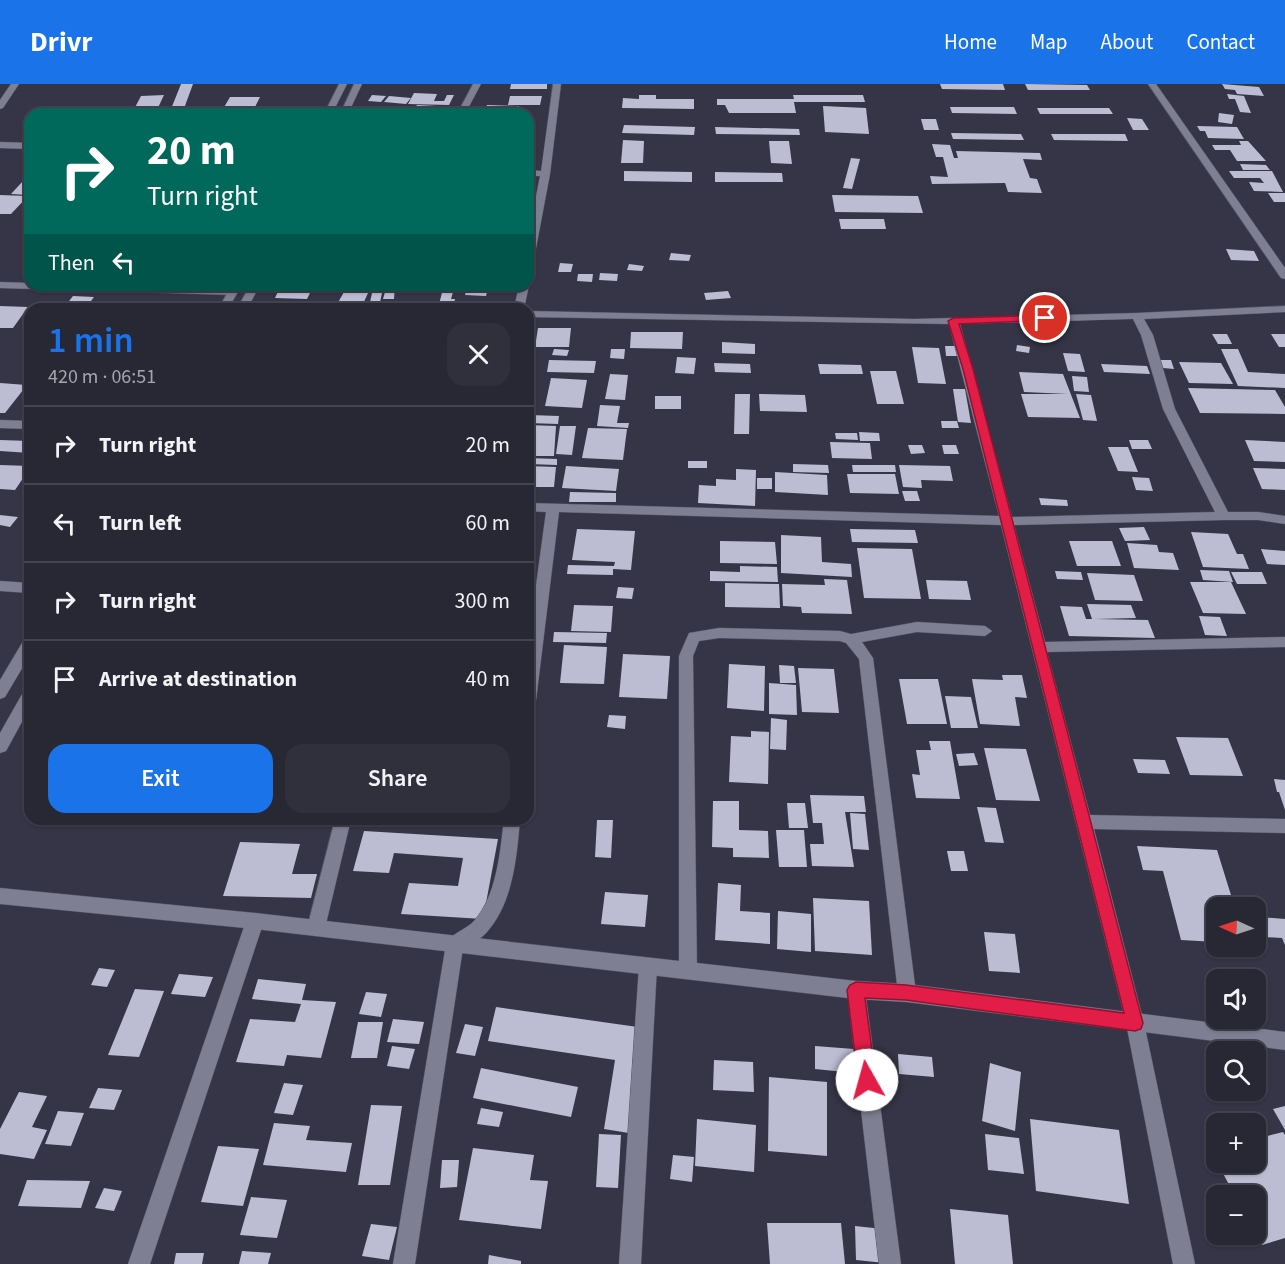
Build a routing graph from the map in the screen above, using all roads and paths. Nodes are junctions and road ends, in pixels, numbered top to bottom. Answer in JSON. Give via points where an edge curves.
{"nodes":[{"id":1,"x":15,"y":84,"type":"edge"},
{"id":2,"x":343,"y":84,"type":"edge"},
{"id":3,"x":358,"y":84,"type":"edge"},
{"id":4,"x":477,"y":84,"type":"edge"},
{"id":5,"x":557,"y":84,"type":"edge"},
{"id":6,"x":1152,"y":84,"type":"edge"},
{"id":7,"x":0,"y":106,"type":"edge"},
{"id":8,"x":331,"y":108,"type":"edge"},
{"id":9,"x":347,"y":108,"type":"edge"},
{"id":10,"x":464,"y":108,"type":"edge"},
{"id":11,"x":0,"y":145,"type":"edge"},
{"id":12,"x":24,"y":146,"type":"edge"},
{"id":13,"x":534,"y":173,"type":"edge"},
{"id":14,"x":545,"y":174,"type":"junction"},
{"id":15,"x":534,"y":229,"type":"edge"},
{"id":16,"x":1285,"y":276,"type":"edge"},
{"id":17,"x":0,"y":285,"type":"edge"},
{"id":18,"x":24,"y":285,"type":"edge"},
{"id":19,"x":1285,"y":309,"type":"edge"},
{"id":20,"x":534,"y":314,"type":"edge"},
{"id":21,"x":1137,"y":316,"type":"junction"},
{"id":22,"x":953,"y":321,"type":"junction"},
{"id":23,"x":0,"y":424,"type":"edge"},
{"id":24,"x":24,"y":425,"type":"edge"},
{"id":25,"x":534,"y":507,"type":"edge"},
{"id":26,"x":553,"y":508,"type":"junction"},
{"id":27,"x":1224,"y":516,"type":"junction"},
{"id":28,"x":1285,"y":520,"type":"edge"},
{"id":29,"x":1007,"y":521,"type":"junction"},
{"id":30,"x":0,"y":586,"type":"edge"},
{"id":31,"x":24,"y":588,"type":"edge"},
{"id":32,"x":985,"y":631,"type":"dead end"},
{"id":33,"x":851,"y":639,"type":"junction"},
{"id":34,"x":1285,"y":642,"type":"edge"},
{"id":35,"x":1039,"y":647,"type":"junction"},
{"id":36,"x":24,"y":652,"type":"edge"},
{"id":37,"x":534,"y":654,"type":"edge"},
{"id":38,"x":0,"y":693,"type":"edge"},
{"id":39,"x":24,"y":704,"type":"edge"},
{"id":40,"x":0,"y":747,"type":"edge"},
{"id":41,"x":1083,"y":822,"type":"junction"},
{"id":42,"x":342,"y":825,"type":"edge"},
{"id":43,"x":511,"y":825,"type":"edge"},
{"id":44,"x":1285,"y":826,"type":"edge"},
{"id":45,"x":0,"y":896,"type":"edge"},
{"id":46,"x":255,"y":921,"type":"junction"},
{"id":47,"x":316,"y":928,"type":"junction"},
{"id":48,"x":455,"y":944,"type":"junction"},
{"id":49,"x":648,"y":966,"type":"junction"},
{"id":50,"x":688,"y":970,"type":"junction"},
{"id":51,"x":856,"y":990,"type":"junction"},
{"id":52,"x":906,"y":993,"type":"junction"},
{"id":53,"x":1135,"y":1023,"type":"junction"},
{"id":54,"x":1285,"y":1041,"type":"edge"},
{"id":55,"x":139,"y":1264,"type":"edge"},
{"id":56,"x":404,"y":1264,"type":"edge"},
{"id":57,"x":630,"y":1264,"type":"edge"},
{"id":58,"x":890,"y":1264,"type":"edge"},
{"id":59,"x":1184,"y":1264,"type":"edge"}],
"edges":[{"from":1,"to":7,"type":"street"},
{"from":2,"to":8,"type":"street"},
{"from":3,"to":9,"type":"street"},
{"from":4,"to":10,"type":"street"},
{"from":5,"to":14,"type":"street"},
{"from":6,"to":16,"type":"street"},
{"from":11,"to":12,"type":"street"},
{"from":13,"to":14,"type":"street"},
{"from":14,"to":15,"type":"street"},
{"from":17,"to":18,"type":"street"},
{"from":19,"to":21,"type":"street"},
{"from":20,"to":22,"type":"street"},
{"from":21,"to":22,"type":"street"},
{"from":21,"to":27,"type":"street","via":[[1147,334],[1169,409]]},
{"from":22,"to":29,"type":"street"},
{"from":23,"to":24,"type":"street"},
{"from":25,"to":26,"type":"street"},
{"from":26,"to":29,"type":"street"},
{"from":26,"to":37,"type":"street"},
{"from":27,"to":28,"type":"street"},
{"from":27,"to":29,"type":"street"},
{"from":29,"to":35,"type":"street"},
{"from":30,"to":31,"type":"street"},
{"from":32,"to":33,"type":"street","via":[[917,627]]},
{"from":33,"to":50,"type":"street","via":[[719,633],[694,637],[686,656]]},
{"from":33,"to":52,"type":"street","via":[[866,658]]},
{"from":34,"to":35,"type":"street"},
{"from":35,"to":41,"type":"street"},
{"from":36,"to":38,"type":"street"},
{"from":39,"to":40,"type":"street"},
{"from":41,"to":44,"type":"street"},
{"from":41,"to":53,"type":"street"},
{"from":42,"to":47,"type":"street"},
{"from":43,"to":48,"type":"street","via":[[495,903],[482,926]]},
{"from":45,"to":46,"type":"street"},
{"from":46,"to":47,"type":"street"},
{"from":46,"to":55,"type":"street"},
{"from":47,"to":48,"type":"street"},
{"from":48,"to":49,"type":"street"},
{"from":48,"to":56,"type":"street"},
{"from":49,"to":50,"type":"street"},
{"from":49,"to":57,"type":"street"},
{"from":50,"to":51,"type":"street"},
{"from":51,"to":52,"type":"street"},
{"from":51,"to":58,"type":"street"},
{"from":52,"to":53,"type":"street"},
{"from":53,"to":54,"type":"street"},
{"from":53,"to":59,"type":"street"}]}
